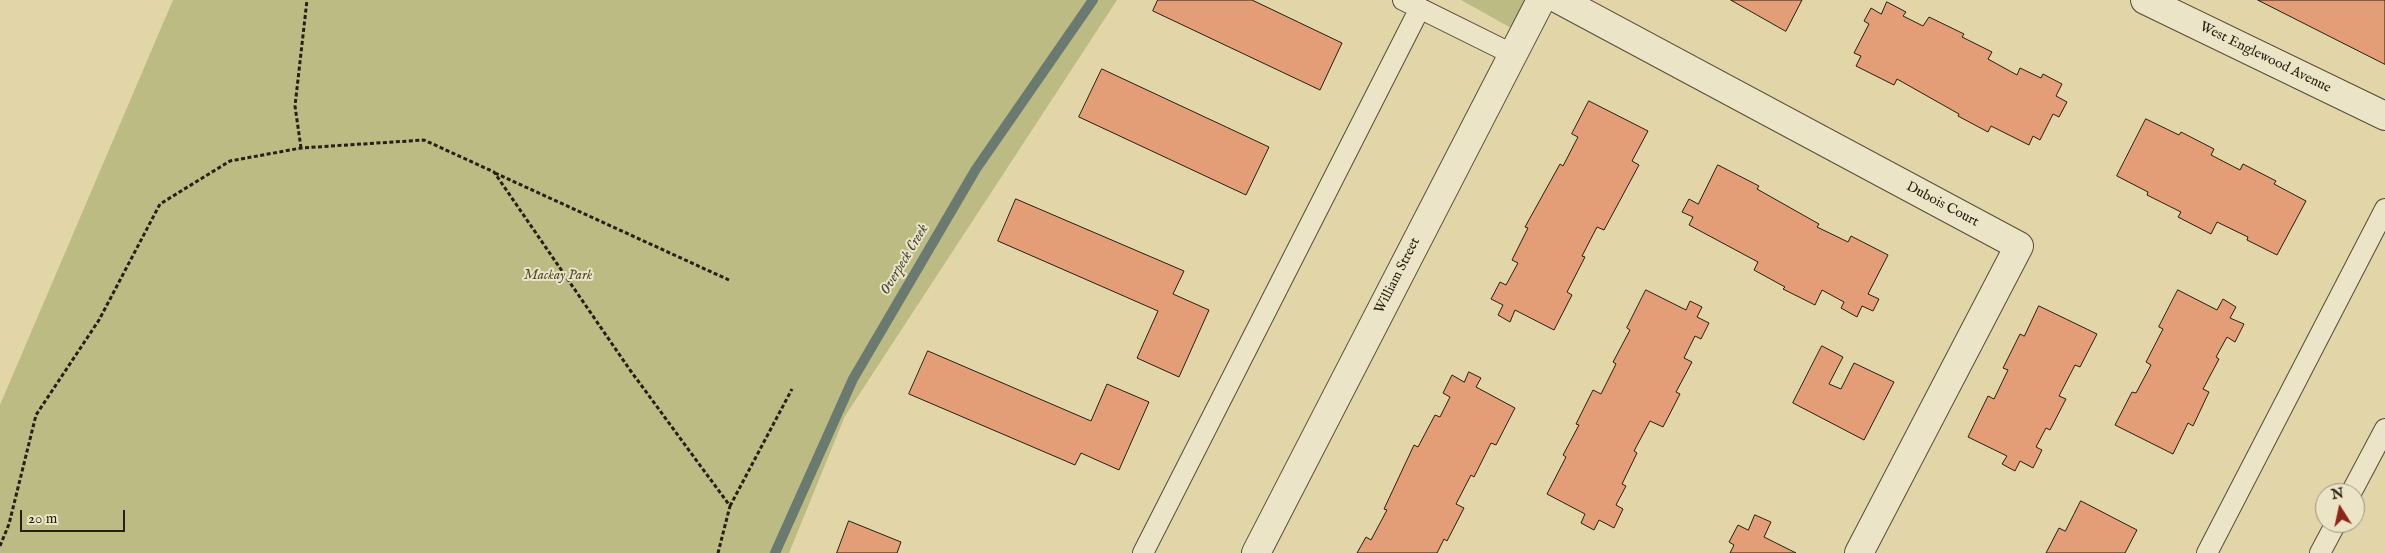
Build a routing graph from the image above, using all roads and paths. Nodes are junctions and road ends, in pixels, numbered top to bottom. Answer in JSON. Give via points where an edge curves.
{"nodes":[{"id":1,"x":307,"y":0,"type":"edge"},
{"id":2,"x":1541,"y":0,"type":"edge"},
{"id":3,"x":1560,"y":0,"type":"edge"},
{"id":4,"x":2147,"y":1,"type":"edge"},
{"id":5,"x":1412,"y":4,"type":"edge"},
{"id":6,"x":1512,"y":54,"type":"junction"},
{"id":7,"x":2385,"y":116,"type":"edge"},
{"id":8,"x":301,"y":148,"type":"junction"},
{"id":9,"x":494,"y":172,"type":"junction"},
{"id":10,"x":2385,"y":209,"type":"edge"},
{"id":11,"x":729,"y":280,"type":"dead end"},
{"id":12,"x":792,"y":389,"type":"dead end"},
{"id":13,"x":2385,"y":429,"type":"edge"},
{"id":14,"x":2356,"y":483,"type":"edge"},
{"id":15,"x":730,"y":506,"type":"junction"},
{"id":16,"x":2331,"y":533,"type":"edge"},
{"id":17,"x":0,"y":546,"type":"edge"},
{"id":18,"x":718,"y":553,"type":"edge"},
{"id":19,"x":1143,"y":553,"type":"edge"},
{"id":20,"x":1256,"y":553,"type":"edge"},
{"id":21,"x":1859,"y":553,"type":"edge"},
{"id":22,"x":2207,"y":553,"type":"edge"},
{"id":23,"x":2320,"y":553,"type":"edge"}],
"edges":[{"from":1,"to":8,"type":"path","via":[[295,106]]},
{"from":2,"to":6,"type":"street","name":"William Street"},
{"from":3,"to":21,"type":"street","name":"Dubois Court","via":[[2019,246]]},
{"from":4,"to":7,"type":"street","name":"West Englewood Avenue"},
{"from":5,"to":6,"type":"lane"},
{"from":5,"to":19,"type":"lane"},
{"from":6,"to":20,"type":"street","name":"William Street"},
{"from":8,"to":9,"type":"path","via":[[424,140]]},
{"from":8,"to":17,"type":"path","via":[[230,161],[160,204],[99,320],[36,415],[9,524]]},
{"from":9,"to":11,"type":"path"},
{"from":9,"to":15,"type":"path","via":[[630,370]]},
{"from":10,"to":22,"type":"lane"},
{"from":12,"to":15,"type":"path"},
{"from":13,"to":14,"type":"lane"},
{"from":15,"to":18,"type":"path"},
{"from":16,"to":23,"type":"lane"}]}
